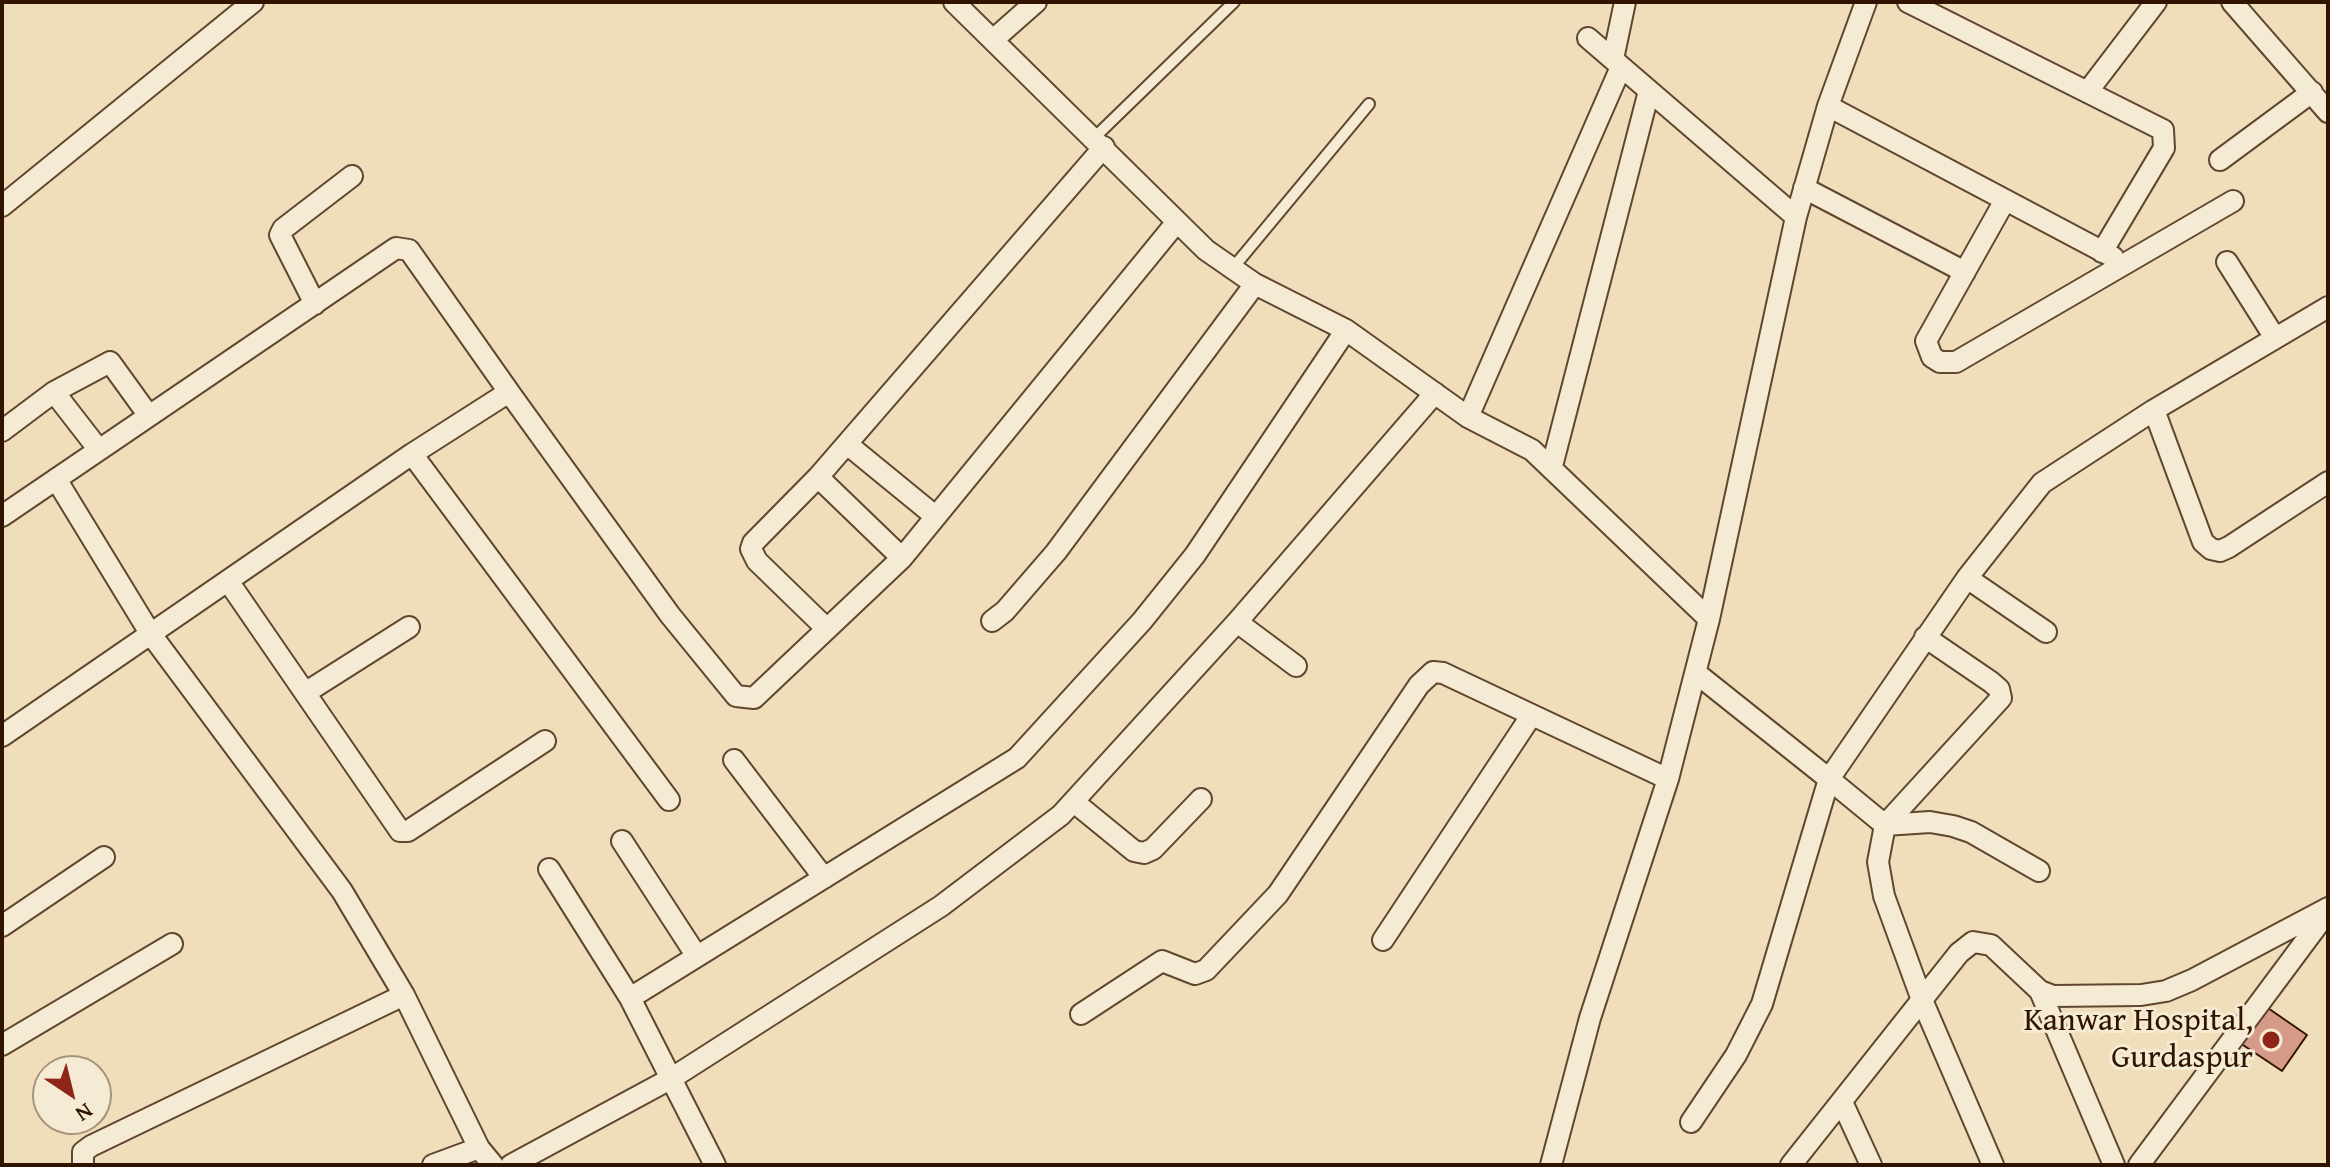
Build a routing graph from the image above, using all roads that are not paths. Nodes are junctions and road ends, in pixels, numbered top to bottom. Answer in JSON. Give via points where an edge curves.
{"nodes":[{"id":1,"x":954,"y":2,"type":"edge"},
{"id":2,"x":1036,"y":2,"type":"edge"},
{"id":3,"x":1234,"y":2,"type":"edge"},
{"id":4,"x":1625,"y":2,"type":"edge"},
{"id":5,"x":1866,"y":2,"type":"edge"},
{"id":6,"x":1908,"y":2,"type":"edge"},
{"id":7,"x":2156,"y":2,"type":"edge"},
{"id":8,"x":2232,"y":2,"type":"edge"},
{"id":9,"x":244,"y":5,"type":"edge"},
{"id":10,"x":1588,"y":38,"type":"dead end"},
{"id":11,"x":994,"y":39,"type":"junction"},
{"id":12,"x":1617,"y":63,"type":"junction"},
{"id":13,"x":1649,"y":91,"type":"junction"},
{"id":14,"x":2088,"y":91,"type":"junction"},
{"id":15,"x":2312,"y":92,"type":"junction"},
{"id":16,"x":1369,"y":104,"type":"dead end"},
{"id":17,"x":1828,"y":106,"type":"junction"},
{"id":18,"x":2328,"y":112,"type":"edge"},
{"id":19,"x":1099,"y":142,"type":"junction"},
{"id":20,"x":2220,"y":160,"type":"dead end"},
{"id":21,"x":352,"y":176,"type":"dead end"},
{"id":22,"x":1804,"y":188,"type":"junction"},
{"id":23,"x":2233,"y":201,"type":"dead end"},
{"id":24,"x":2004,"y":202,"type":"junction"},
{"id":25,"x":2,"y":206,"type":"edge"},
{"id":26,"x":1796,"y":217,"type":"junction"},
{"id":27,"x":1176,"y":223,"type":"junction"},
{"id":28,"x":2102,"y":252,"type":"junction"},
{"id":29,"x":2227,"y":262,"type":"dead end"},
{"id":30,"x":2127,"y":264,"type":"junction"},
{"id":31,"x":1232,"y":269,"type":"junction"},
{"id":32,"x":1965,"y":272,"type":"junction"},
{"id":33,"x":1255,"y":284,"type":"junction"},
{"id":34,"x":315,"y":304,"type":"junction"},
{"id":35,"x":2328,"y":307,"type":"edge"},
{"id":36,"x":1346,"y":330,"type":"junction"},
{"id":37,"x":2275,"y":338,"type":"junction"},
{"id":38,"x":54,"y":392,"type":"junction"},
{"id":39,"x":509,"y":392,"type":"junction"},
{"id":40,"x":1435,"y":393,"type":"junction"},
{"id":41,"x":2154,"y":410,"type":"junction"},
{"id":42,"x":149,"y":416,"type":"junction"},
{"id":43,"x":1468,"y":417,"type":"junction"},
{"id":44,"x":2,"y":431,"type":"edge"},
{"id":45,"x":847,"y":444,"type":"junction"},
{"id":46,"x":99,"y":450,"type":"junction"},
{"id":47,"x":412,"y":454,"type":"junction"},
{"id":48,"x":1552,"y":466,"type":"junction"},
{"id":49,"x":818,"y":477,"type":"junction"},
{"id":50,"x":56,"y":479,"type":"junction"},
{"id":51,"x":2328,"y":482,"type":"edge"},
{"id":52,"x":2,"y":516,"type":"edge"},
{"id":53,"x":935,"y":516,"type":"junction"},
{"id":54,"x":902,"y":558,"type":"junction"},
{"id":55,"x":1967,"y":578,"type":"junction"},
{"id":56,"x":228,"y":581,"type":"junction"},
{"id":57,"x":1709,"y":619,"type":"junction"},
{"id":58,"x":992,"y":621,"type":"dead end"},
{"id":59,"x":1237,"y":622,"type":"junction"},
{"id":60,"x":409,"y":627,"type":"dead end"},
{"id":61,"x":827,"y":629,"type":"junction"},
{"id":62,"x":2046,"y":632,"type":"dead end"},
{"id":63,"x":150,"y":633,"type":"junction"},
{"id":64,"x":1925,"y":637,"type":"junction"},
{"id":65,"x":1296,"y":666,"type":"dead end"},
{"id":66,"x":1696,"y":673,"type":"junction"},
{"id":67,"x":305,"y":693,"type":"junction"},
{"id":68,"x":1531,"y":716,"type":"junction"},
{"id":69,"x":2,"y":736,"type":"edge"},
{"id":70,"x":545,"y":741,"type":"dead end"},
{"id":71,"x":734,"y":760,"type":"dead end"},
{"id":72,"x":1668,"y":779,"type":"junction"},
{"id":73,"x":1829,"y":779,"type":"junction"},
{"id":74,"x":1201,"y":799,"type":"dead end"},
{"id":75,"x":669,"y":800,"type":"dead end"},
{"id":76,"x":1074,"y":802,"type":"junction"},
{"id":77,"x":1885,"y":825,"type":"junction"},
{"id":78,"x":622,"y":841,"type":"dead end"},
{"id":79,"x":104,"y":857,"type":"dead end"},
{"id":80,"x":549,"y":869,"type":"dead end"},
{"id":81,"x":2039,"y":871,"type":"dead end"},
{"id":82,"x":824,"y":878,"type":"junction"},
{"id":83,"x":2328,"y":909,"type":"edge"},
{"id":84,"x":2,"y":926,"type":"edge"},
{"id":85,"x":1383,"y":940,"type":"dead end"},
{"id":86,"x":172,"y":944,"type":"dead end"},
{"id":87,"x":696,"y":955,"type":"junction"},
{"id":88,"x":2040,"y":991,"type":"junction"},
{"id":89,"x":404,"y":995,"type":"junction"},
{"id":90,"x":630,"y":998,"type":"junction"},
{"id":91,"x":1922,"y":1000,"type":"junction"},
{"id":92,"x":1081,"y":1014,"type":"dead end"},
{"id":93,"x":2,"y":1045,"type":"edge"},
{"id":94,"x":672,"y":1078,"type":"junction"},
{"id":95,"x":1842,"y":1102,"type":"junction"},
{"id":96,"x":1691,"y":1122,"type":"dead end"},
{"id":97,"x":479,"y":1148,"type":"junction"},
{"id":98,"x":83,"y":1165,"type":"edge"},
{"id":99,"x":433,"y":1165,"type":"edge"},
{"id":100,"x":493,"y":1165,"type":"edge"},
{"id":101,"x":511,"y":1165,"type":"edge"},
{"id":102,"x":715,"y":1165,"type":"edge"},
{"id":103,"x":1551,"y":1165,"type":"edge"},
{"id":104,"x":1791,"y":1165,"type":"edge"},
{"id":105,"x":1871,"y":1165,"type":"edge"},
{"id":106,"x":1993,"y":1165,"type":"edge"},
{"id":107,"x":2114,"y":1165,"type":"edge"},
{"id":108,"x":2139,"y":1165,"type":"edge"}],
"edges":[{"from":1,"to":11,"type":"street"},
{"from":2,"to":11,"type":"street"},
{"from":3,"to":19,"type":"lane"},
{"from":4,"to":12,"type":"street"},
{"from":5,"to":17,"type":"street"},
{"from":6,"to":14,"type":"street"},
{"from":7,"to":14,"type":"street"},
{"from":8,"to":15,"type":"street"},
{"from":9,"to":25,"type":"street"},
{"from":10,"to":12,"type":"street"},
{"from":11,"to":19,"type":"street"},
{"from":12,"to":13,"type":"street"},
{"from":12,"to":43,"type":"street"},
{"from":13,"to":26,"type":"street"},
{"from":13,"to":48,"type":"street"},
{"from":14,"to":28,"type":"street","via":[[2154,123],[2166,138]]},
{"from":15,"to":18,"type":"street"},
{"from":15,"to":20,"type":"street"},
{"from":16,"to":31,"type":"lane"},
{"from":17,"to":22,"type":"street"},
{"from":17,"to":24,"type":"street"},
{"from":19,"to":27,"type":"street"},
{"from":19,"to":45,"type":"street"},
{"from":21,"to":34,"type":"street","via":[[280,235]]},
{"from":22,"to":26,"type":"street"},
{"from":22,"to":32,"type":"street"},
{"from":23,"to":30,"type":"street"},
{"from":24,"to":28,"type":"street"},
{"from":24,"to":32,"type":"street"},
{"from":26,"to":57,"type":"street"},
{"from":27,"to":31,"type":"street"},
{"from":27,"to":53,"type":"street"},
{"from":28,"to":30,"type":"street"},
{"from":29,"to":37,"type":"street"},
{"from":30,"to":32,"type":"street","via":[[1947,364],[1932,357],[1926,341]]},
{"from":31,"to":33,"type":"street"},
{"from":33,"to":36,"type":"street"},
{"from":33,"to":58,"type":"street","via":[[1056,552]]},
{"from":34,"to":39,"type":"street","via":[[396,248],[404,248]]},
{"from":34,"to":42,"type":"street"},
{"from":35,"to":37,"type":"street"},
{"from":36,"to":40,"type":"street"},
{"from":36,"to":82,"type":"street","via":[[1195,555],[1017,758]]},
{"from":37,"to":41,"type":"street"},
{"from":38,"to":42,"type":"street","via":[[110,362]]},
{"from":38,"to":44,"type":"street"},
{"from":38,"to":46,"type":"street"},
{"from":39,"to":47,"type":"street"},
{"from":39,"to":61,"type":"street","via":[[670,615],[736,696],[744,700],[762,692]]},
{"from":40,"to":43,"type":"street"},
{"from":40,"to":59,"type":"street"},
{"from":41,"to":51,"type":"street","via":[[2203,542],[2211,549],[2229,547]]},
{"from":41,"to":55,"type":"street","via":[[2042,483]]},
{"from":42,"to":46,"type":"street"},
{"from":43,"to":48,"type":"street"},
{"from":45,"to":49,"type":"street"},
{"from":45,"to":53,"type":"street"},
{"from":46,"to":50,"type":"street"},
{"from":47,"to":56,"type":"street"},
{"from":47,"to":75,"type":"street"},
{"from":48,"to":57,"type":"street"},
{"from":49,"to":54,"type":"street"},
{"from":49,"to":61,"type":"street","via":[[751,549]]},
{"from":50,"to":52,"type":"street"},
{"from":50,"to":63,"type":"street"},
{"from":53,"to":54,"type":"street"},
{"from":54,"to":61,"type":"street"},
{"from":55,"to":62,"type":"street"},
{"from":55,"to":64,"type":"street"},
{"from":56,"to":63,"type":"street"},
{"from":56,"to":67,"type":"street"},
{"from":57,"to":66,"type":"street"},
{"from":59,"to":65,"type":"street"},
{"from":59,"to":76,"type":"street"},
{"from":60,"to":67,"type":"street"},
{"from":63,"to":69,"type":"street"},
{"from":63,"to":89,"type":"street","via":[[342,891]]},
{"from":64,"to":73,"type":"street"},
{"from":64,"to":77,"type":"street","via":[[1991,682],[2001,698]]},
{"from":66,"to":72,"type":"street"},
{"from":66,"to":73,"type":"street"},
{"from":67,"to":70,"type":"street","via":[[403,832]]},
{"from":68,"to":72,"type":"street"},
{"from":68,"to":85,"type":"street"},
{"from":68,"to":92,"type":"street","via":[[1443,673],[1426,676],[1252,925],[1200,974],[1162,961]]},
{"from":71,"to":82,"type":"street"},
{"from":72,"to":103,"type":"street","via":[[1590,1018]]},
{"from":73,"to":77,"type":"street"},
{"from":73,"to":96,"type":"street","via":[[1762,1004],[1736,1055]]},
{"from":74,"to":76,"type":"street","via":[[1144,853],[1134,851]]},
{"from":76,"to":94,"type":"street","via":[[941,906]]},
{"from":77,"to":81,"type":"street","via":[[1953,826]]},
{"from":77,"to":91,"type":"street","via":[[1878,862],[1884,896]]},
{"from":78,"to":87,"type":"street"},
{"from":79,"to":84,"type":"street"},
{"from":80,"to":90,"type":"street"},
{"from":82,"to":87,"type":"street"},
{"from":83,"to":88,"type":"street","via":[[2166,991],[2066,997]]},
{"from":83,"to":108,"type":"street"},
{"from":86,"to":93,"type":"street"},
{"from":87,"to":90,"type":"street"},
{"from":88,"to":91,"type":"street","via":[[1983,941],[1959,953]]},
{"from":88,"to":107,"type":"street"},
{"from":89,"to":97,"type":"street"},
{"from":89,"to":98,"type":"street","via":[[91,1146],[83,1152]]},
{"from":90,"to":94,"type":"street"},
{"from":91,"to":95,"type":"street"},
{"from":91,"to":106,"type":"street"},
{"from":94,"to":101,"type":"street"},
{"from":94,"to":102,"type":"street"},
{"from":95,"to":104,"type":"street"},
{"from":95,"to":105,"type":"street"},
{"from":97,"to":99,"type":"street"},
{"from":97,"to":100,"type":"street"}]}
